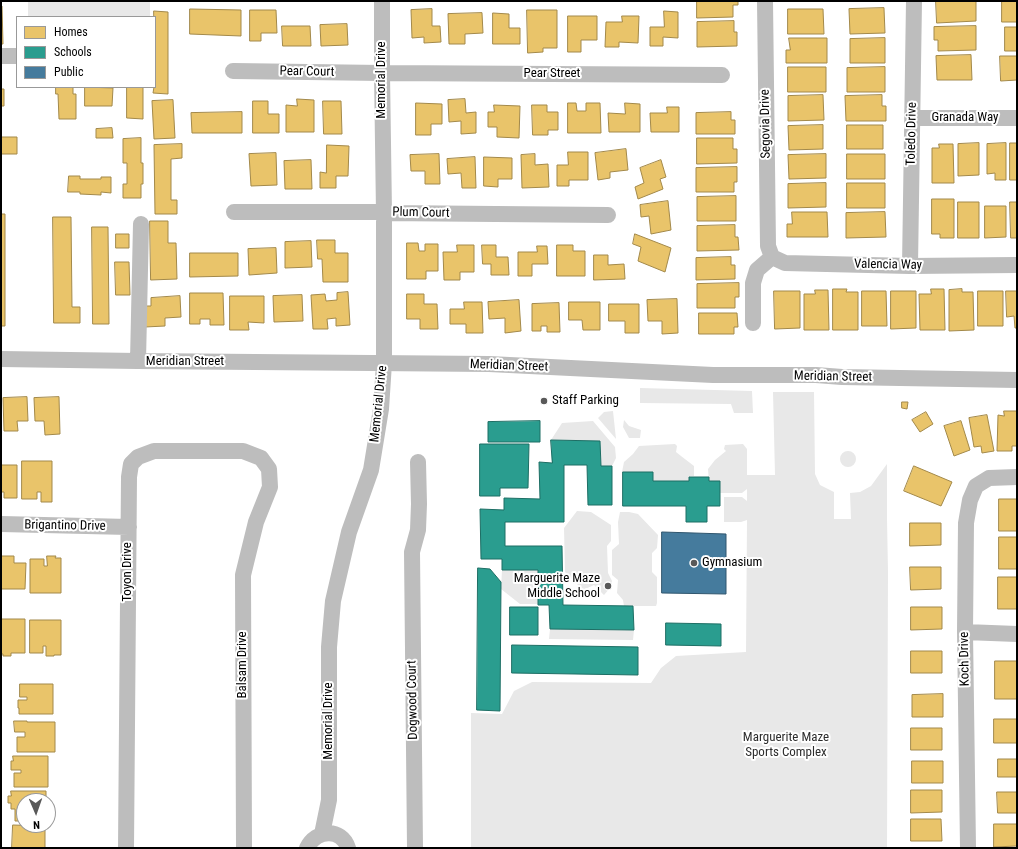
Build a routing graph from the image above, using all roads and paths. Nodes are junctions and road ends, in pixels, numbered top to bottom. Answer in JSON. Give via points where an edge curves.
{"nodes":[{"id":1,"x":382,"y":1,"type":"edge"},
{"id":2,"x":765,"y":1,"type":"edge"},
{"id":3,"x":914,"y":1,"type":"edge"},
{"id":4,"x":1,"y":56,"type":"edge"},
{"id":5,"x":16,"y":56,"type":"edge"},
{"id":6,"x":233,"y":71,"type":"dead end"},
{"id":7,"x":382,"y":73,"type":"junction"},
{"id":8,"x":722,"y":75,"type":"dead end"},
{"id":9,"x":913,"y":118,"type":"junction"},
{"id":10,"x":1017,"y":118,"type":"edge"},
{"id":11,"x":234,"y":212,"type":"dead end"},
{"id":12,"x":384,"y":213,"type":"junction"},
{"id":13,"x":608,"y":215,"type":"dead end"},
{"id":14,"x":141,"y":224,"type":"dead end"},
{"id":15,"x":770,"y":252,"type":"junction"},
{"id":16,"x":1017,"y":265,"type":"edge"},
{"id":17,"x":910,"y":266,"type":"junction"},
{"id":18,"x":752,"y":323,"type":"dead end"},
{"id":19,"x":1,"y":359,"type":"edge"},
{"id":20,"x":138,"y":361,"type":"junction"},
{"id":21,"x":384,"y":363,"type":"junction"},
{"id":22,"x":1017,"y":380,"type":"edge"},
{"id":23,"x":418,"y":462,"type":"dead end"},
{"id":24,"x":1017,"y":477,"type":"edge"},
{"id":25,"x":270,"y":487,"type":"joint"},
{"id":26,"x":1,"y":524,"type":"edge"},
{"id":27,"x":129,"y":527,"type":"junction"},
{"id":28,"x":965,"y":632,"type":"junction"},
{"id":29,"x":1017,"y":634,"type":"edge"},
{"id":30,"x":329,"y":800,"type":"junction"},
{"id":31,"x":322,"y":834,"type":"junction"},
{"id":32,"x":344,"y":842,"type":"edge"},
{"id":33,"x":126,"y":848,"type":"edge"},
{"id":34,"x":244,"y":848,"type":"edge"},
{"id":35,"x":306,"y":848,"type":"edge"},
{"id":36,"x":415,"y":848,"type":"edge"},
{"id":37,"x":968,"y":848,"type":"edge"}],
"edges":[{"from":1,"to":7,"type":"street","name":"Memorial Drive"},
{"from":2,"to":15,"type":"street","name":"Segovia Drive"},
{"from":3,"to":9,"type":"street","name":"Toledo Drive"},
{"from":4,"to":5,"type":"street"},
{"from":6,"to":7,"type":"street","name":"Pear Court"},
{"from":7,"to":8,"type":"street","name":"Pear Street"},
{"from":7,"to":12,"type":"street","name":"Memorial Drive"},
{"from":9,"to":10,"type":"street","name":"Granada Way"},
{"from":9,"to":17,"type":"street","name":"Toledo Drive"},
{"from":11,"to":12,"type":"street","name":"Plum Court"},
{"from":12,"to":13,"type":"street","name":"Plum Court"},
{"from":12,"to":21,"type":"street","name":"Memorial Drive"},
{"from":14,"to":20,"type":"street"},
{"from":15,"to":17,"type":"street","name":"Valencia Way","via":[[785,263]]},
{"from":15,"to":18,"type":"street","via":[[757,270],[753,283]]},
{"from":16,"to":17,"type":"street","name":"Valencia Way"},
{"from":19,"to":20,"type":"street","name":"Meridian Street"},
{"from":20,"to":21,"type":"street","name":"Meridian Street"},
{"from":21,"to":22,"type":"street","name":"Meridian Street","via":[[489,364],[713,375]]},
{"from":21,"to":30,"type":"street","name":"Memorial Drive","via":[[381,409],[371,470],[349,532],[333,601],[329,647]]},
{"from":23,"to":36,"type":"street","name":"Dogwood Court","via":[[418,530],[412,552]]},
{"from":24,"to":28,"type":"street","name":"Koch Drive","via":[[989,478],[976,486],[970,500],[966,523]]},
{"from":25,"to":27,"type":"street","name":"Toyon Drive","via":[[269,469],[261,458],[244,451],[154,451],[138,457],[131,464]]},
{"from":25,"to":34,"type":"street","name":"Balsam Drive","via":[[256,522],[243,575]]},
{"from":26,"to":27,"type":"street","name":"Brigantino Drive"},
{"from":27,"to":33,"type":"street","name":"Toyon Drive"},
{"from":28,"to":29,"type":"street"},
{"from":28,"to":37,"type":"street","name":"Koch Drive"},
{"from":30,"to":31,"type":"street"},
{"from":30,"to":32,"type":"street"},
{"from":31,"to":32,"type":"street","via":[[329,833]]},
{"from":31,"to":35,"type":"street"}]}
